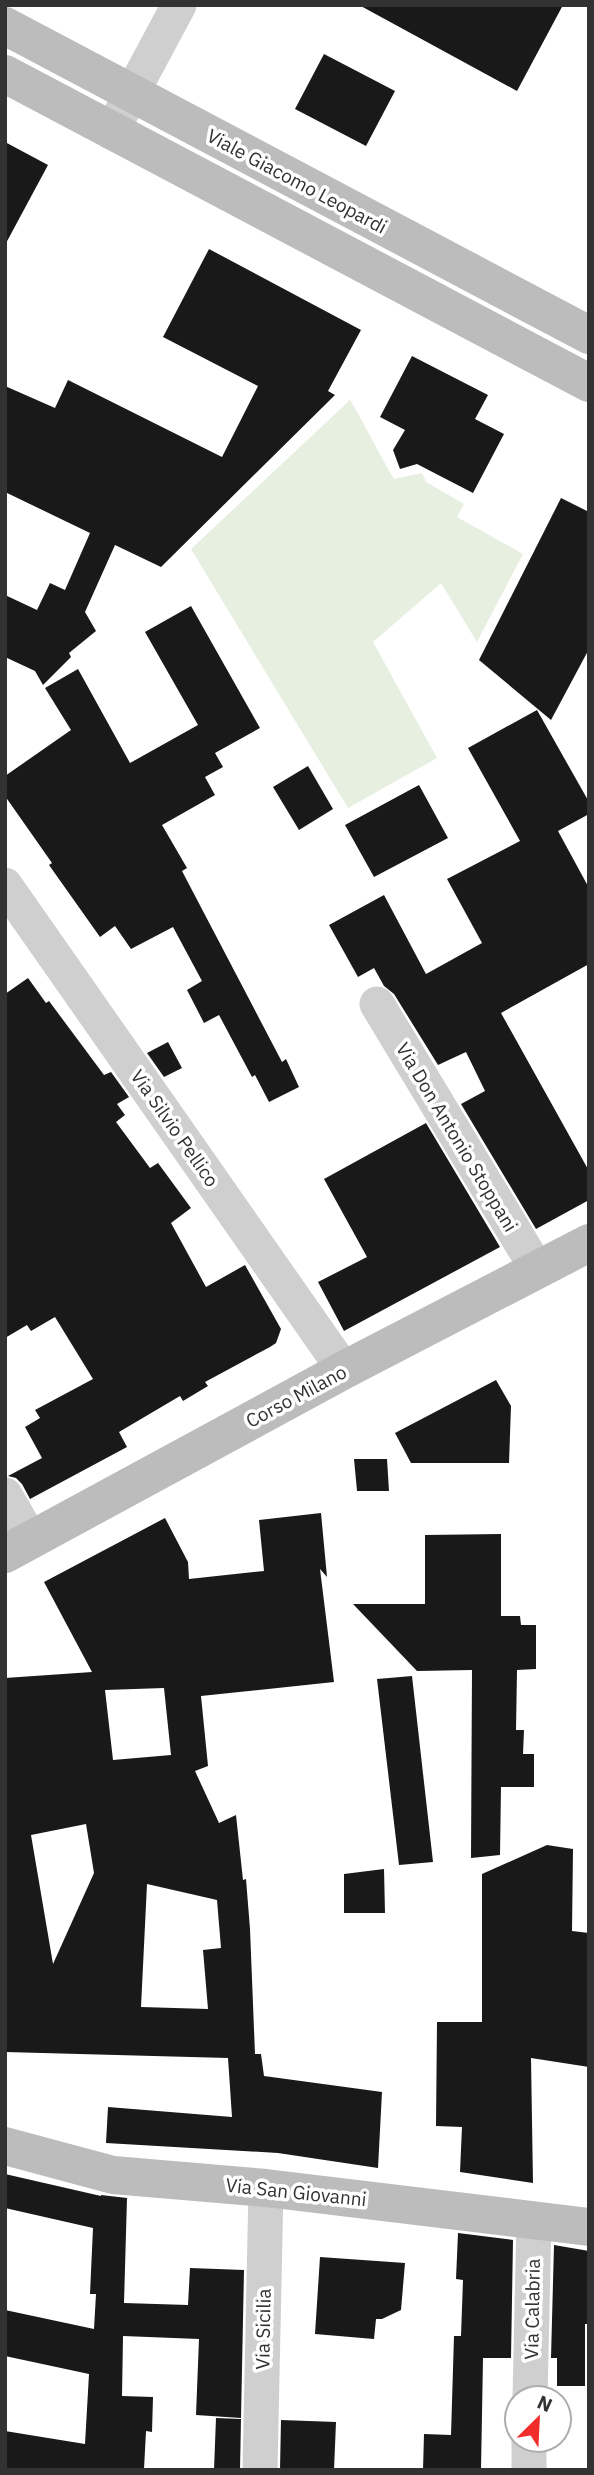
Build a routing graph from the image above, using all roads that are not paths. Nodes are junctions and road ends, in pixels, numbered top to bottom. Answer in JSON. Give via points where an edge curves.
{"nodes":[{"id":1,"x":179,"y":5,"type":"edge"},
{"id":2,"x":5,"y":26,"type":"edge"},
{"id":3,"x":5,"y":74,"type":"edge"},
{"id":4,"x":132,"y":93,"type":"junction"},
{"id":5,"x":111,"y":132,"type":"junction"},
{"id":6,"x":589,"y":335,"type":"edge"},
{"id":7,"x":589,"y":383,"type":"edge"},
{"id":8,"x":5,"y":885,"type":"edge"},
{"id":9,"x":377,"y":1004,"type":"dead end"},
{"id":10,"x":589,"y":1243,"type":"edge"},
{"id":11,"x":537,"y":1269,"type":"junction"},
{"id":12,"x":344,"y":1370,"type":"junction"},
{"id":13,"x":5,"y":1496,"type":"edge"},
{"id":14,"x":18,"y":1547,"type":"edge"},
{"id":15,"x":5,"y":2147,"type":"edge"},
{"id":16,"x":266,"y":2188,"type":"junction"},
{"id":17,"x":534,"y":2220,"type":"junction"},
{"id":18,"x":589,"y":2227,"type":"edge"},
{"id":19,"x":530,"y":2384,"type":"edge"},
{"id":20,"x":260,"y":2470,"type":"edge"}],
"edges":[{"from":1,"to":4,"type":"street"},
{"from":2,"to":4,"type":"main road","name":"Viale Giacomo Leopardi"},
{"from":3,"to":5,"type":"main road"},
{"from":4,"to":5,"type":"street"},
{"from":4,"to":6,"type":"main road","name":"Viale Giacomo Leopardi"},
{"from":5,"to":7,"type":"main road"},
{"from":8,"to":12,"type":"street","name":"Via Silvio Pellico"},
{"from":9,"to":11,"type":"street","name":"Via Don Antonio Stoppani"},
{"from":10,"to":11,"type":"main road","name":"Corso Milano"},
{"from":11,"to":12,"type":"main road","name":"Corso Milano"},
{"from":12,"to":14,"type":"main road","name":"Corso Milano"},
{"from":13,"to":14,"type":"street"},
{"from":15,"to":16,"type":"main road","name":"Via San Giovanni","via":[[113,2175]]},
{"from":16,"to":17,"type":"main road","name":"Via San Giovanni"},
{"from":16,"to":20,"type":"street","name":"Via Sicilia"},
{"from":17,"to":18,"type":"main road","name":"Via San Giovanni"},
{"from":17,"to":19,"type":"street","name":"Via Calabria"}]}
